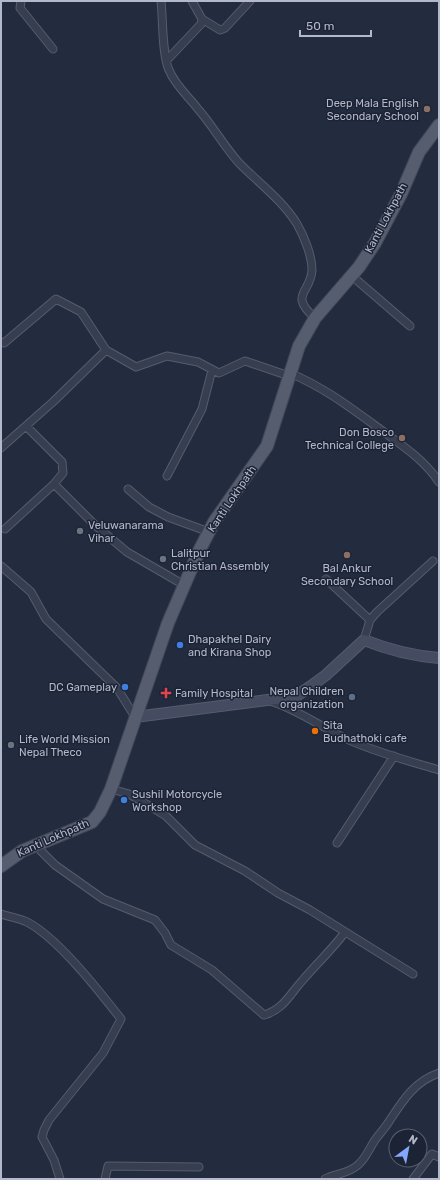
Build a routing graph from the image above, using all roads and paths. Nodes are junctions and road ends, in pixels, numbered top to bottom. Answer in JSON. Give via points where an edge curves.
{"nodes":[{"id":1,"x":21,"y":1,"type":"edge"},
{"id":2,"x":161,"y":1,"type":"edge"},
{"id":3,"x":192,"y":1,"type":"edge"},
{"id":4,"x":250,"y":1,"type":"edge"},
{"id":5,"x":202,"y":19,"type":"junction"},
{"id":6,"x":53,"y":48,"type":"dead end"},
{"id":7,"x":167,"y":60,"type":"junction"},
{"id":8,"x":439,"y":125,"type":"edge"},
{"id":9,"x":352,"y":276,"type":"junction"},
{"id":10,"x":315,"y":318,"type":"junction"},
{"id":11,"x":410,"y":326,"type":"dead end"},
{"id":12,"x":1,"y":342,"type":"edge"},
{"id":13,"x":106,"y":350,"type":"junction"},
{"id":14,"x":212,"y":370,"type":"junction"},
{"id":15,"x":290,"y":375,"type":"junction"},
{"id":16,"x":26,"y":426,"type":"junction"},
{"id":17,"x":1,"y":448,"type":"edge"},
{"id":18,"x":168,"y":476,"type":"dead end"},
{"id":19,"x":439,"y":482,"type":"edge"},
{"id":20,"x":54,"y":484,"type":"junction"},
{"id":21,"x":128,"y":489,"type":"dead end"},
{"id":22,"x":5,"y":529,"type":"dead end"},
{"id":23,"x":209,"y":532,"type":"junction"},
{"id":24,"x":433,"y":561,"type":"dead end"},
{"id":25,"x":1,"y":566,"type":"edge"},
{"id":26,"x":326,"y":579,"type":"dead end"},
{"id":27,"x":184,"y":585,"type":"junction"},
{"id":28,"x":370,"y":620,"type":"junction"},
{"id":29,"x":364,"y":640,"type":"junction"},
{"id":30,"x":439,"y":658,"type":"edge"},
{"id":31,"x":266,"y":700,"type":"junction"},
{"id":32,"x":135,"y":717,"type":"junction"},
{"id":33,"x":394,"y":756,"type":"junction"},
{"id":34,"x":439,"y":770,"type":"edge"},
{"id":35,"x":111,"y":788,"type":"junction"},
{"id":36,"x":337,"y":843,"type":"dead end"},
{"id":37,"x":35,"y":845,"type":"junction"},
{"id":38,"x":1,"y":866,"type":"edge"},
{"id":39,"x":1,"y":914,"type":"edge"},
{"id":40,"x":345,"y":932,"type":"junction"},
{"id":41,"x":413,"y":974,"type":"dead end"},
{"id":42,"x":439,"y":1073,"type":"edge"},
{"id":43,"x":439,"y":1158,"type":"edge"},
{"id":44,"x":199,"y":1167,"type":"dead end"},
{"id":45,"x":342,"y":1176,"type":"edge"},
{"id":46,"x":60,"y":1179,"type":"edge"},
{"id":47,"x":106,"y":1179,"type":"edge"},
{"id":48,"x":325,"y":1179,"type":"edge"},
{"id":49,"x":413,"y":1179,"type":"edge"}],
"edges":[{"from":1,"to":6,"type":"street","via":[[20,8]]},
{"from":2,"to":7,"type":"street"},
{"from":3,"to":5,"type":"street"},
{"from":4,"to":5,"type":"street","via":[[225,28],[220,30]]},
{"from":5,"to":7,"type":"street","via":[[201,24]]},
{"from":7,"to":10,"type":"street","via":[[168,70],[178,85],[240,163],[297,224],[309,253],[312,270],[302,302]]},
{"from":8,"to":9,"type":"main road","name":"Kanti Lokhpath","via":[[419,152],[401,194],[375,243]]},
{"from":9,"to":10,"type":"main road","name":"Kanti Lokhpath"},
{"from":9,"to":11,"type":"street"},
{"from":10,"to":15,"type":"main road","name":"Kanti Lokhpath","via":[[299,346]]},
{"from":12,"to":13,"type":"street","via":[[4,344],[56,299],[81,312]]},
{"from":13,"to":14,"type":"street","via":[[136,366],[167,356],[198,362]]},
{"from":13,"to":16,"type":"street"},
{"from":14,"to":15,"type":"street","via":[[219,373],[245,361]]},
{"from":14,"to":18,"type":"street","via":[[202,409]]},
{"from":15,"to":19,"type":"street","via":[[317,385],[406,446]]},
{"from":15,"to":23,"type":"main road","name":"Kanti Lokhpath","via":[[267,446]]},
{"from":16,"to":17,"type":"street"},
{"from":16,"to":20,"type":"street","via":[[62,462],[63,473]]},
{"from":20,"to":22,"type":"street"},
{"from":20,"to":27,"type":"street","via":[[95,525],[127,552]]},
{"from":21,"to":23,"type":"street","via":[[149,507]]},
{"from":23,"to":27,"type":"main road","name":"Kanti Lokhpath"},
{"from":24,"to":28,"type":"street"},
{"from":25,"to":32,"type":"street","via":[[31,592],[46,619],[117,688]]},
{"from":26,"to":28,"type":"street"},
{"from":27,"to":32,"type":"main road","name":"Kanti Lokhpath"},
{"from":28,"to":29,"type":"street"},
{"from":29,"to":30,"type":"main road","via":[[387,649]]},
{"from":29,"to":31,"type":"main road","via":[[326,675],[292,699]]},
{"from":31,"to":32,"type":"main road"},
{"from":31,"to":33,"type":"street","via":[[289,707],[348,740]]},
{"from":32,"to":35,"type":"main road","name":"Kanti Lokhpath"},
{"from":33,"to":34,"type":"street"},
{"from":33,"to":36,"type":"street"},
{"from":35,"to":37,"type":"main road","name":"Kanti Lokhpath","via":[[100,812],[92,822]]},
{"from":35,"to":40,"type":"street","via":[[129,794],[166,816],[195,845],[245,870],[278,893]]},
{"from":37,"to":38,"type":"main road","name":"Kanti Lokhpath","via":[[10,858]]},
{"from":37,"to":40,"type":"street","via":[[55,865],[98,896],[154,920],[171,945],[212,970],[264,1015],[277,1010],[291,997]]},
{"from":39,"to":46,"type":"street","via":[[16,918],[39,930],[71,960],[122,1019],[103,1053],[49,1120],[44,1130],[42,1138],[54,1160]]},
{"from":40,"to":41,"type":"street"},
{"from":42,"to":45,"type":"street","via":[[417,1084],[399,1105],[368,1154]]},
{"from":43,"to":49,"type":"street","via":[[432,1154],[427,1158]]},
{"from":44,"to":47,"type":"street","via":[[108,1166]]},
{"from":45,"to":48,"type":"street"}]}
